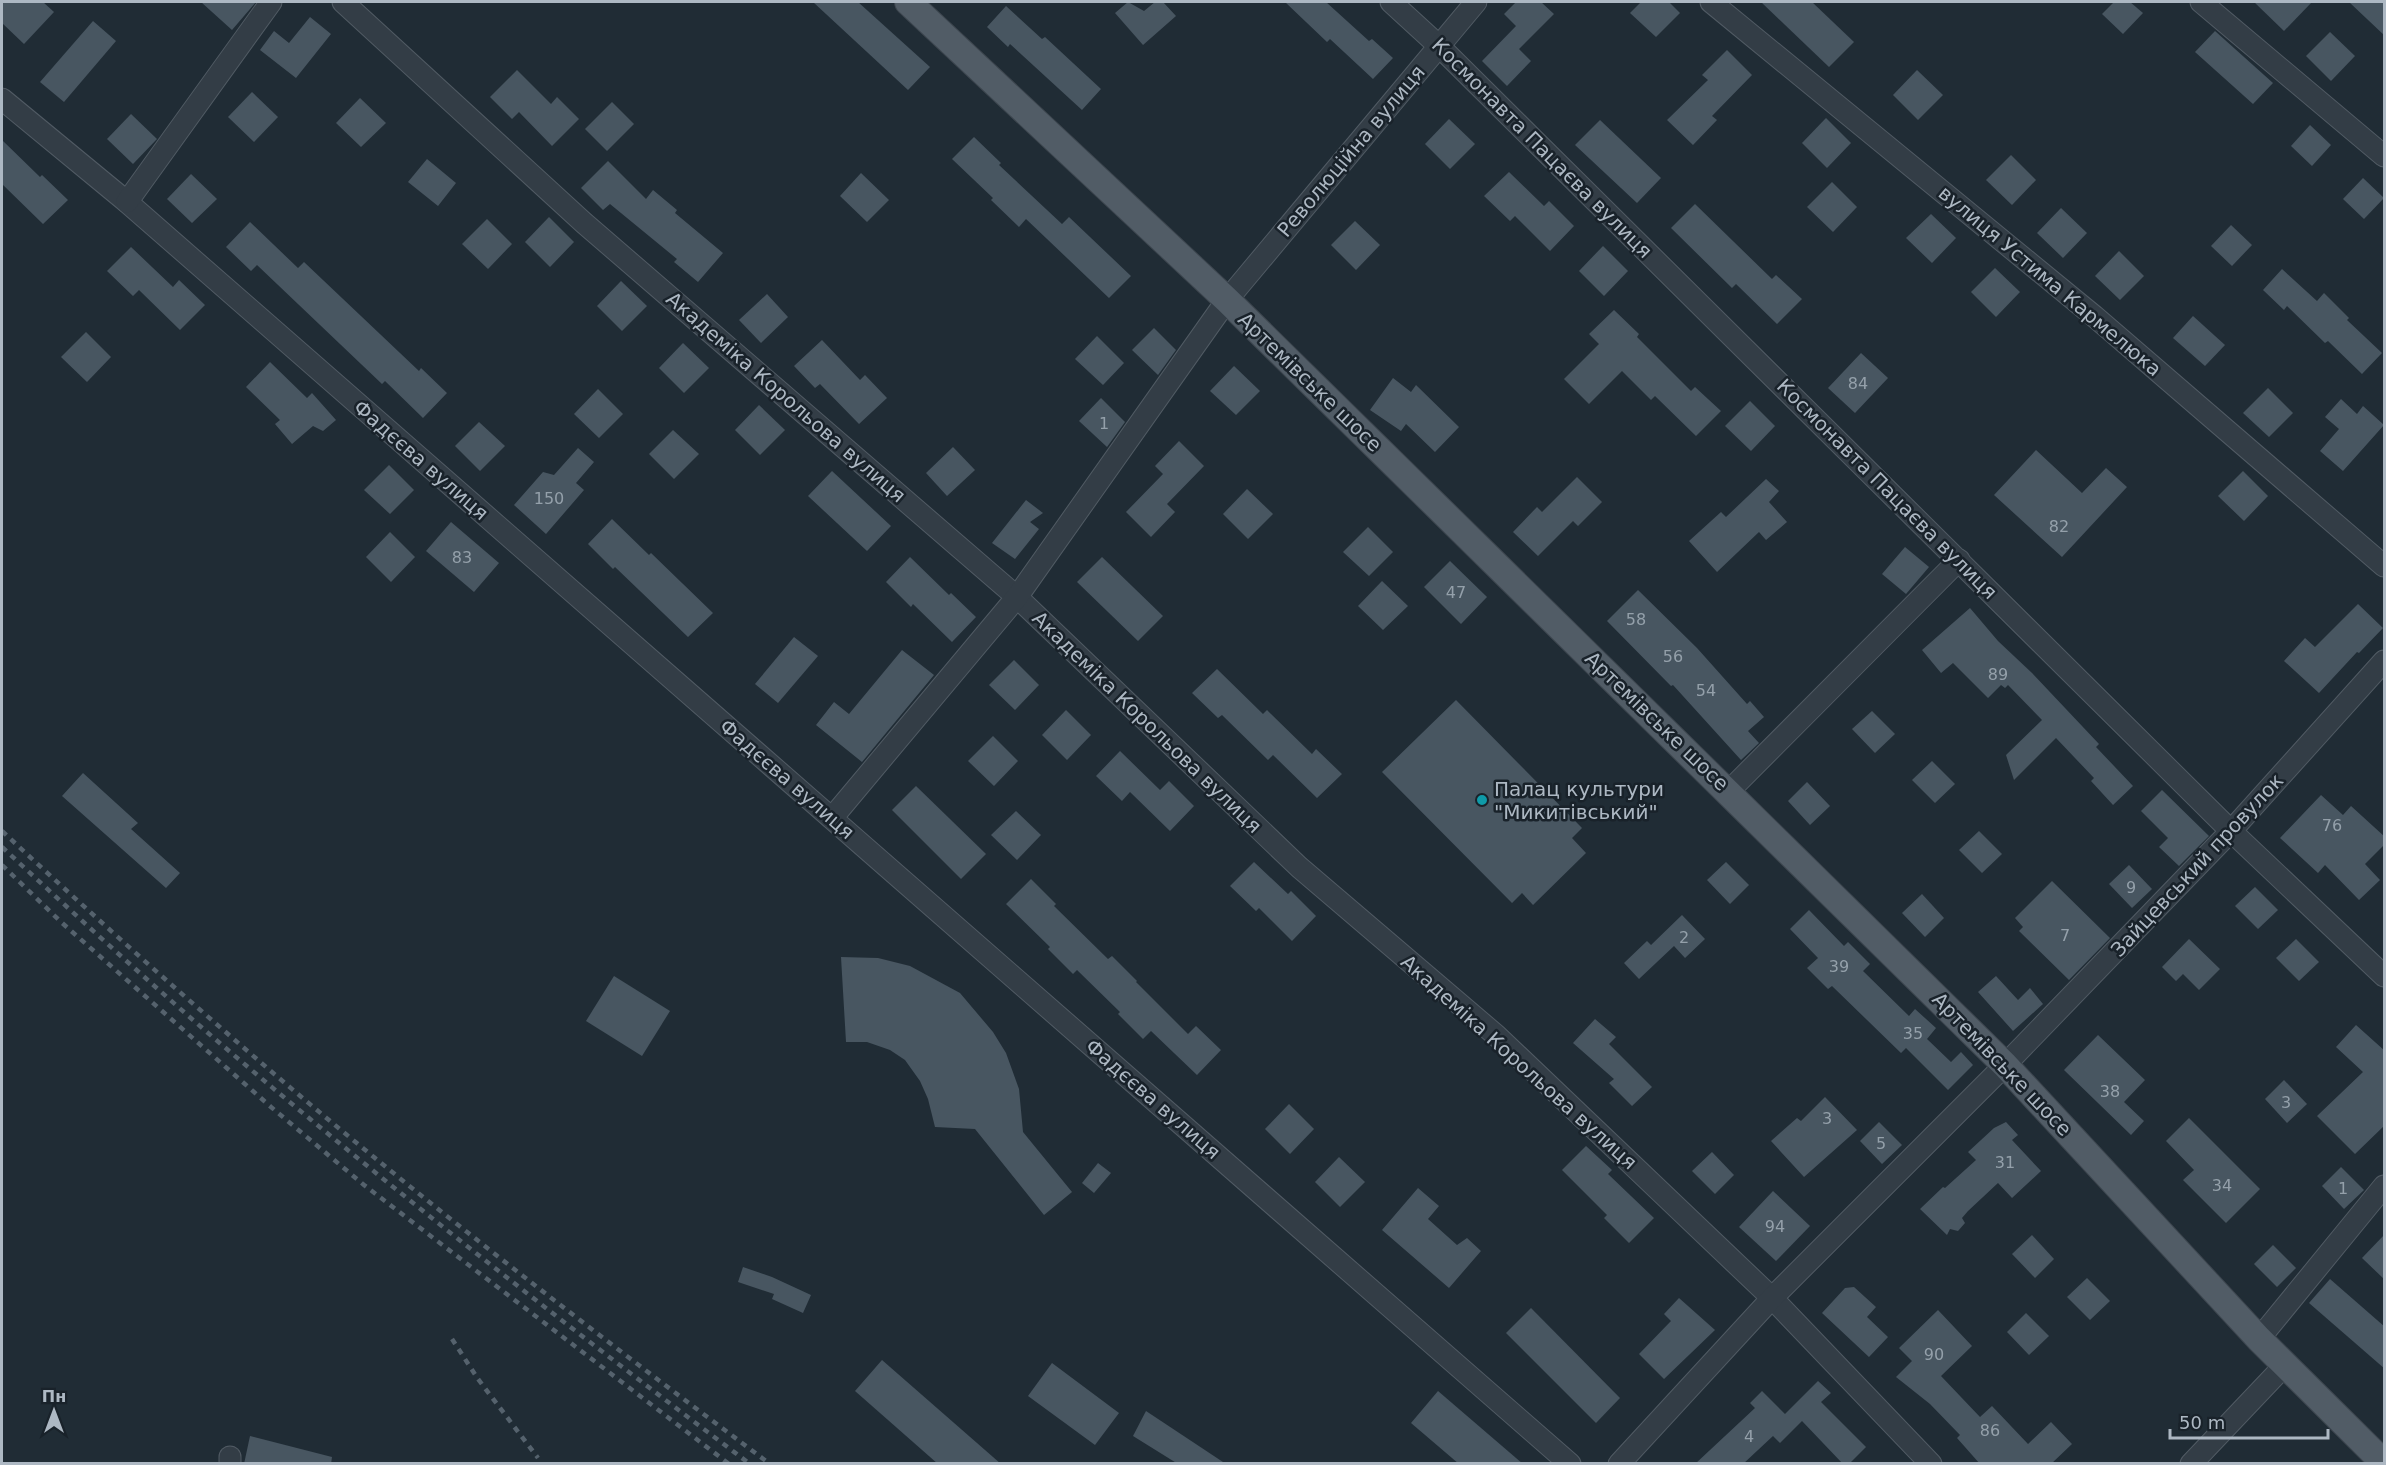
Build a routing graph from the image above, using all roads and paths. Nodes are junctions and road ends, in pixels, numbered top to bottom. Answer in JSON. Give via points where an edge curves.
{"nodes":[{"id":1,"x":271,"y":2,"type":"edge"},
{"id":2,"x":343,"y":2,"type":"edge"},
{"id":3,"x":908,"y":2,"type":"edge"},
{"id":4,"x":1391,"y":2,"type":"edge"},
{"id":5,"x":1476,"y":2,"type":"edge"},
{"id":6,"x":1711,"y":2,"type":"edge"},
{"id":7,"x":2201,"y":2,"type":"edge"},
{"id":8,"x":1439,"y":45,"type":"junction"},
{"id":9,"x":2,"y":99,"type":"edge"},
{"id":10,"x":2385,"y":156,"type":"edge"},
{"id":11,"x":127,"y":202,"type":"junction"},
{"id":12,"x":1227,"y":300,"type":"junction"},
{"id":13,"x":1959,"y":560,"type":"junction"},
{"id":14,"x":2385,"y":566,"type":"edge"},
{"id":15,"x":1017,"y":597,"type":"junction"},
{"id":16,"x":2385,"y":662,"type":"edge"},
{"id":17,"x":1729,"y":791,"type":"junction"},
{"id":18,"x":832,"y":818,"type":"junction"},
{"id":19,"x":2231,"y":831,"type":"junction"},
{"id":20,"x":2385,"y":976,"type":"edge"},
{"id":21,"x":2005,"y":1065,"type":"junction"},
{"id":22,"x":2385,"y":1186,"type":"edge"},
{"id":23,"x":1772,"y":1298,"type":"junction"},
{"id":24,"x":2259,"y":1339,"type":"junction"},
{"id":25,"x":2284,"y":1365,"type":"junction"},
{"id":26,"x":2385,"y":1463,"type":"edge"},
{"id":27,"x":1570,"y":1464,"type":"edge"},
{"id":28,"x":1619,"y":1464,"type":"edge"},
{"id":29,"x":1931,"y":1464,"type":"edge"},
{"id":30,"x":2191,"y":1464,"type":"edge"}],
"edges":[{"from":1,"to":11,"type":"street"},
{"from":2,"to":15,"type":"street","name":"Академіка Корольова вулиця","via":[[584,223]]},
{"from":3,"to":12,"type":"main road","name":"Артемівське шосе"},
{"from":4,"to":8,"type":"street","name":"Космонавта Пацаєва вулиця"},
{"from":5,"to":8,"type":"street","name":"Революційна вулиця"},
{"from":6,"to":14,"type":"street","name":"вулиця Устима Кармелюка","via":[[2094,316]]},
{"from":7,"to":10,"type":"street"},
{"from":8,"to":12,"type":"street","name":"Революційна вулиця"},
{"from":8,"to":13,"type":"street","name":"Космонавта Пацаєва вулиця"},
{"from":9,"to":11,"type":"street","name":"Фадєєва вулиця"},
{"from":11,"to":18,"type":"street","name":"Фадєєва вулиця"},
{"from":12,"to":15,"type":"street","name":"Революційна вулиця"},
{"from":12,"to":17,"type":"main road","name":"Артемівське шосе"},
{"from":13,"to":17,"type":"street"},
{"from":13,"to":19,"type":"street","name":"Космонавта Пацаєва вулиця"},
{"from":15,"to":18,"type":"street","name":"Революційна вулиця"},
{"from":15,"to":23,"type":"street","name":"Академіка Корольова вулиця","via":[[1299,867],[1497,1036]]},
{"from":16,"to":19,"type":"street","name":"Зайцевський провулок"},
{"from":17,"to":21,"type":"main road","name":"Артемівське шосе"},
{"from":18,"to":27,"type":"street","name":"Фадєєва вулиця"},
{"from":19,"to":20,"type":"street","name":"Космонавта Пацаєва вулиця"},
{"from":19,"to":21,"type":"street","name":"Зайцевський провулок"},
{"from":21,"to":23,"type":"street","name":"Зайцевський провулок"},
{"from":21,"to":24,"type":"main road","name":"Артемівське шосе"},
{"from":22,"to":24,"type":"street"},
{"from":23,"to":28,"type":"street","name":"Зайцевський провулок"},
{"from":23,"to":29,"type":"street","name":"Академіка Корольова вулиця"},
{"from":24,"to":25,"type":"main road","name":"Артемівське шосе"},
{"from":25,"to":26,"type":"main road","name":"Артемівське шосе"},
{"from":25,"to":30,"type":"street"}]}
